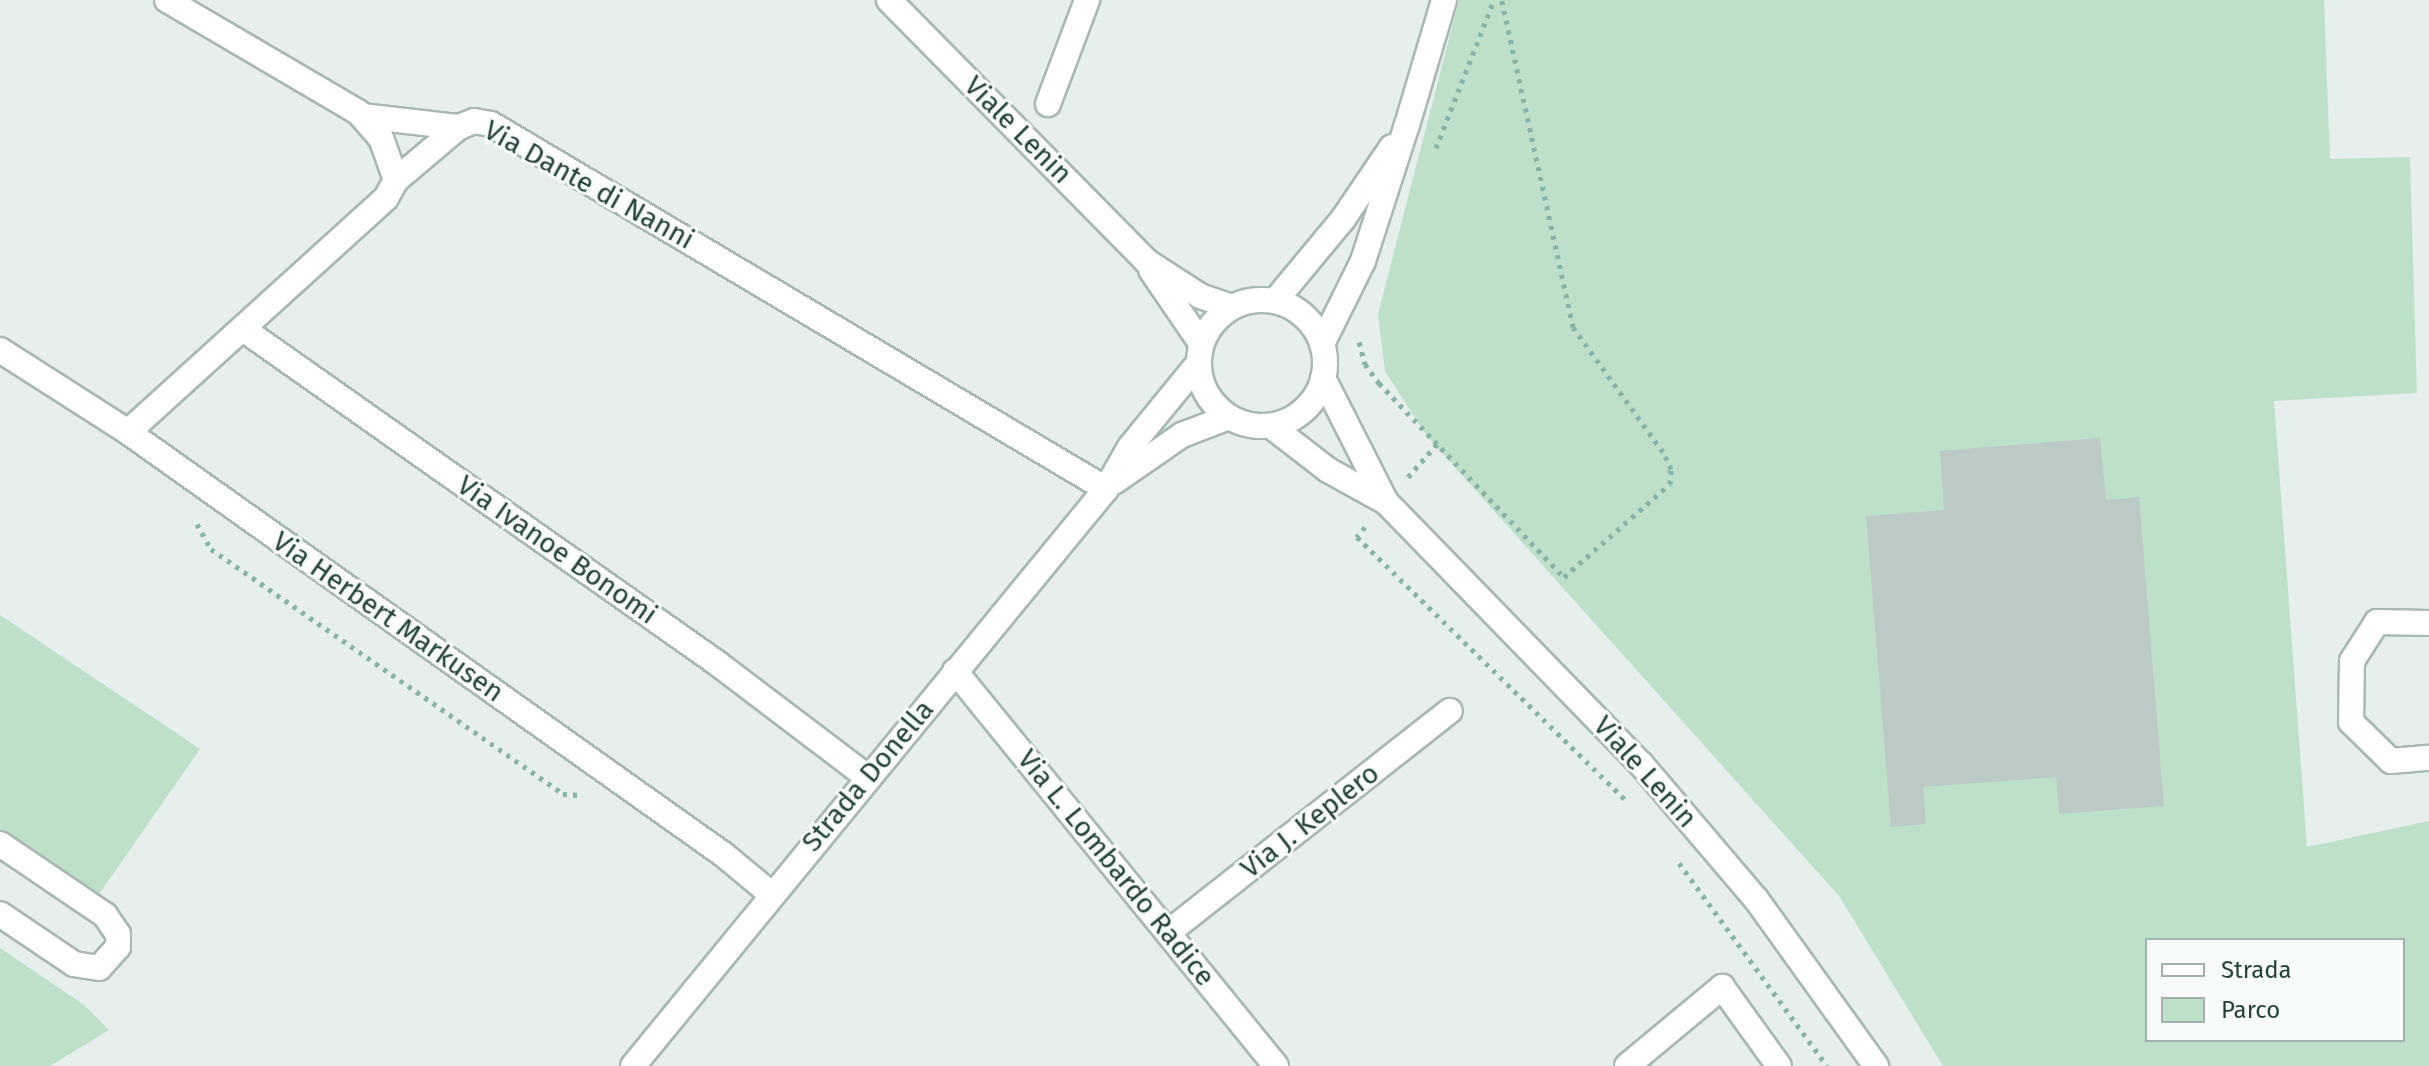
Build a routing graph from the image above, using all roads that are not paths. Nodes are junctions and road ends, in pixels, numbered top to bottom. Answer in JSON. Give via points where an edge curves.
{"nodes":[{"id":1,"x":167,"y":0,"type":"edge"},
{"id":2,"x":889,"y":0,"type":"edge"},
{"id":3,"x":1087,"y":0,"type":"edge"},
{"id":4,"x":1444,"y":0,"type":"edge"},
{"id":5,"x":1048,"y":104,"type":"dead end"},
{"id":6,"x":362,"y":116,"type":"junction"},
{"id":7,"x":1407,"y":125,"type":"junction"},
{"id":8,"x":459,"y":127,"type":"junction"},
{"id":9,"x":396,"y":180,"type":"junction"},
{"id":10,"x":1146,"y":261,"type":"junction"},
{"id":11,"x":1275,"y":301,"type":"junction"},
{"id":12,"x":1232,"y":307,"type":"junction"},
{"id":13,"x":243,"y":329,"type":"junction"},
{"id":14,"x":1322,"y":344,"type":"junction"},
{"id":15,"x":0,"y":350,"type":"edge"},
{"id":16,"x":1200,"y":353,"type":"junction"},
{"id":17,"x":1323,"y":378,"type":"junction"},
{"id":18,"x":1229,"y":417,"type":"junction"},
{"id":19,"x":1271,"y":426,"type":"junction"},
{"id":20,"x":128,"y":432,"type":"junction"},
{"id":21,"x":1106,"y":489,"type":"junction"},
{"id":22,"x":1386,"y":502,"type":"junction"},
{"id":23,"x":2429,"y":623,"type":"edge"},
{"id":24,"x":955,"y":671,"type":"junction"},
{"id":25,"x":1450,"y":711,"type":"dead end"},
{"id":26,"x":2429,"y":758,"type":"edge"},
{"id":27,"x":867,"y":777,"type":"junction"},
{"id":28,"x":0,"y":844,"type":"edge"},
{"id":29,"x":770,"y":893,"type":"junction"},
{"id":30,"x":0,"y":914,"type":"edge"},
{"id":31,"x":1170,"y":931,"type":"junction"},
{"id":32,"x":633,"y":1066,"type":"edge"},
{"id":33,"x":1276,"y":1066,"type":"edge"},
{"id":34,"x":1627,"y":1066,"type":"edge"},
{"id":35,"x":1779,"y":1066,"type":"edge"},
{"id":36,"x":1876,"y":1066,"type":"edge"}],
"edges":[{"from":1,"to":6,"type":"street"},
{"from":2,"to":10,"type":"street","name":"Viale Lenin"},
{"from":3,"to":5,"type":"street"},
{"from":4,"to":7,"type":"street"},
{"from":6,"to":8,"type":"street"},
{"from":6,"to":9,"type":"street","via":[[381,138]]},
{"from":7,"to":11,"type":"street","via":[[1343,219]]},
{"from":7,"to":14,"type":"street","via":[[1363,261]]},
{"from":8,"to":9,"type":"street","name":"Via Dante di Nanni"},
{"from":8,"to":21,"type":"street","name":"Via Dante di Nanni","via":[[474,121],[491,124]]},
{"from":9,"to":13,"type":"street","name":"Via Dante di Nanni","via":[[386,198]]},
{"from":10,"to":12,"type":"street","name":"Viale Lenin","via":[[1200,296]]},
{"from":10,"to":16,"type":"street","name":"Viale Lenin"},
{"from":11,"to":12,"type":"street","name":"Viale Lenin"},
{"from":11,"to":14,"type":"street","via":[[1305,316]]},
{"from":12,"to":16,"type":"street","via":[[1219,316]]},
{"from":13,"to":20,"type":"street","name":"Via Dante di Nanni"},
{"from":13,"to":27,"type":"street","name":"Via Ivanoe Bonomi","via":[[717,663]]},
{"from":14,"to":17,"type":"street","name":"Viale Lenin"},
{"from":15,"to":20,"type":"street","name":"Via Herbert Markusen"},
{"from":16,"to":18,"type":"street","name":"Viale Lenin","via":[[1213,404]]},
{"from":16,"to":21,"type":"street","via":[[1130,447]]},
{"from":17,"to":19,"type":"street","via":[[1305,410]]},
{"from":17,"to":22,"type":"street","name":"Viale Lenin"},
{"from":18,"to":19,"type":"street","name":"Viale Lenin"},
{"from":18,"to":21,"type":"street","via":[[1160,448]]},
{"from":19,"to":22,"type":"street","name":"Viale Lenin","via":[[1328,470]]},
{"from":20,"to":29,"type":"street","name":"Via Herbert Markusen","via":[[724,855]]},
{"from":21,"to":24,"type":"street","name":"Strada Donella"},
{"from":22,"to":36,"type":"street","name":"Viale Lenin","via":[[1641,764],[1756,899]]},
{"from":23,"to":26,"type":"street","via":[[2377,622],[2352,661],[2351,722],[2391,761]]},
{"from":24,"to":27,"type":"street","name":"Strada Donella"},
{"from":24,"to":31,"type":"street","name":"Via L. Lombardo Radice"},
{"from":25,"to":31,"type":"street","name":"Via J. Keplero"},
{"from":27,"to":29,"type":"street","name":"Strada Donella"},
{"from":28,"to":30,"type":"street","via":[[105,915],[118,934],[118,947],[99,968],[74,964]]},
{"from":29,"to":32,"type":"street","name":"Strada Donella"},
{"from":31,"to":33,"type":"street","name":"Via L. Lombardo Radice"},
{"from":34,"to":35,"type":"street","via":[[1722,987]]}]}
